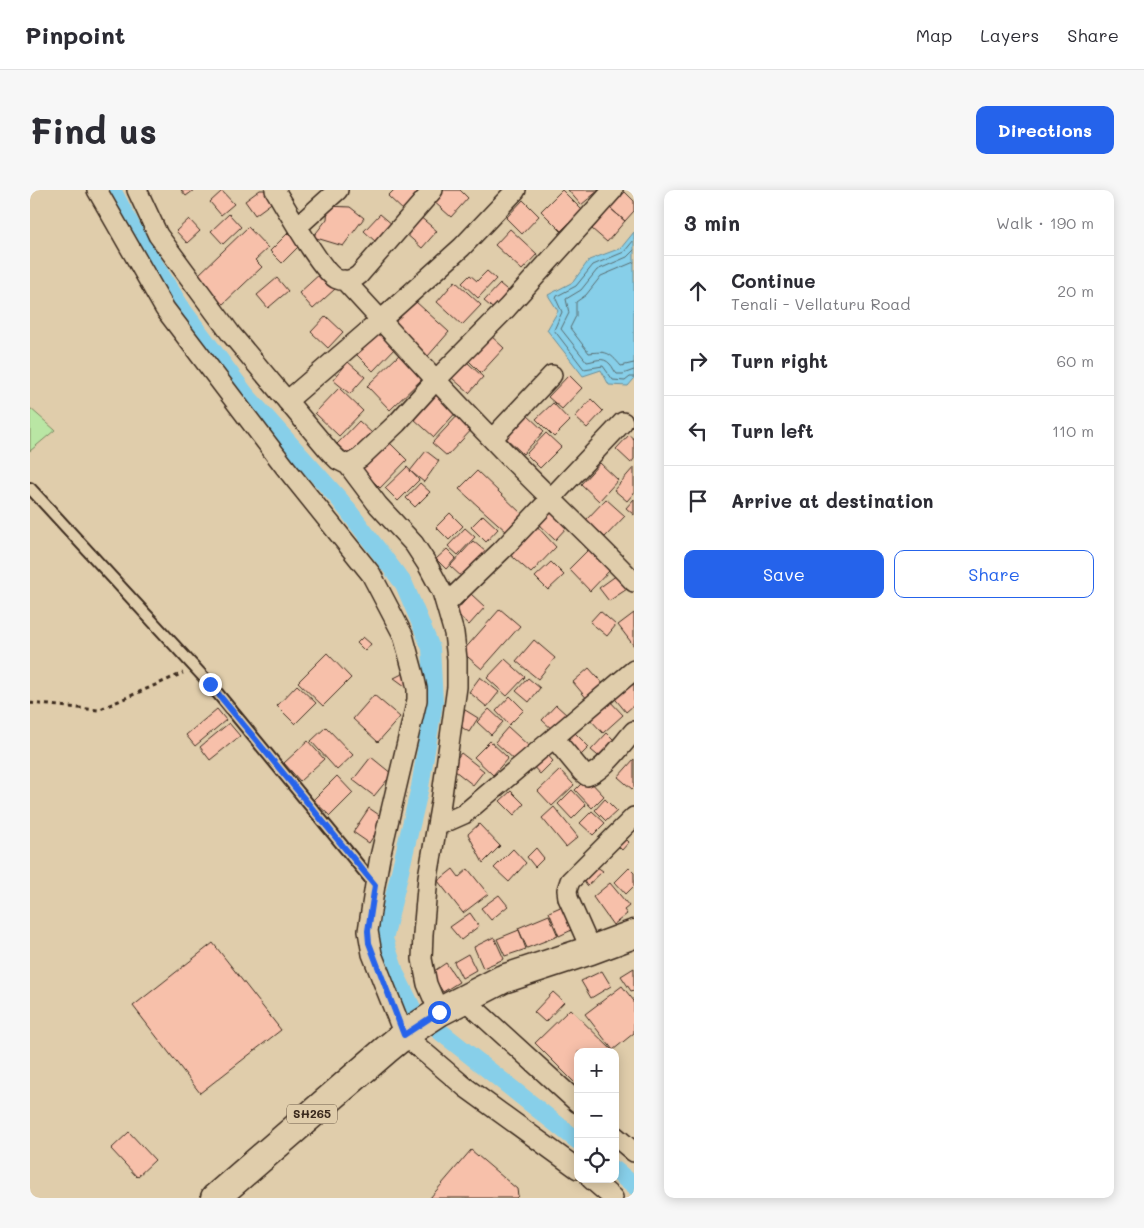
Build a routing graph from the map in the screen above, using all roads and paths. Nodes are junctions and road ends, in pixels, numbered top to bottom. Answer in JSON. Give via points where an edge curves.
{"nodes":[{"id":1,"x":97,"y":190,"type":"edge"},
{"id":2,"x":137,"y":190,"type":"edge"},
{"id":3,"x":275,"y":190,"type":"edge"},
{"id":4,"x":338,"y":190,"type":"edge"},
{"id":5,"x":433,"y":190,"type":"edge"},
{"id":6,"x":516,"y":190,"type":"edge"},
{"id":7,"x":613,"y":190,"type":"edge"},
{"id":8,"x":297,"y":227,"type":"junction"},
{"id":9,"x":344,"y":280,"type":"junction"},
{"id":10,"x":381,"y":320,"type":"junction"},
{"id":11,"x":552,"y":376,"type":"dead end"},
{"id":12,"x":436,"y":381,"type":"junction"},
{"id":13,"x":287,"y":401,"type":"junction"},
{"id":14,"x":623,"y":422,"type":"dead end"},
{"id":15,"x":492,"y":439,"type":"junction"},
{"id":16,"x":348,"y":465,"type":"junction"},
{"id":17,"x":30,"y":488,"type":"edge"},
{"id":18,"x":550,"y":499,"type":"junction"},
{"id":19,"x":634,"y":582,"type":"edge"},
{"id":20,"x":446,"y":604,"type":"junction"},
{"id":21,"x":195,"y":667,"type":"junction"},
{"id":22,"x":634,"y":670,"type":"edge"},
{"id":23,"x":30,"y":703,"type":"edge"},
{"id":24,"x":634,"y":730,"type":"edge"},
{"id":25,"x":554,"y":738,"type":"junction"},
{"id":26,"x":634,"y":817,"type":"edge"},
{"id":27,"x":437,"y":826,"type":"junction"},
{"id":28,"x":375,"y":885,"type":"junction"},
{"id":29,"x":634,"y":934,"type":"edge"},
{"id":30,"x":591,"y":950,"type":"junction"},
{"id":31,"x":464,"y":999,"type":"junction"},
{"id":32,"x":436,"y":1014,"type":"junction"},
{"id":33,"x":407,"y":1033,"type":"junction"},
{"id":34,"x":574,"y":1098,"type":"edge"},
{"id":35,"x":617,"y":1138,"type":"edge"},
{"id":36,"x":634,"y":1152,"type":"edge"},
{"id":37,"x":574,"y":1166,"type":"edge"},
{"id":38,"x":596,"y":1183,"type":"edge"},
{"id":39,"x":215,"y":1198,"type":"edge"},
{"id":40,"x":613,"y":1198,"type":"edge"}],
"edges":[{"from":1,"to":28,"type":"street","via":[[165,309],[371,574],[403,636],[416,682],[416,700]]},
{"from":2,"to":13,"type":"street","via":[[158,235],[231,334]]},
{"from":3,"to":8,"type":"street"},
{"from":4,"to":8,"type":"street"},
{"from":5,"to":9,"type":"street","via":[[359,275]]},
{"from":6,"to":10,"type":"street","via":[[474,236]]},
{"from":7,"to":12,"type":"street"},
{"from":8,"to":9,"type":"street","via":[[326,270],[338,280]]},
{"from":9,"to":10,"type":"street"},
{"from":10,"to":12,"type":"street"},
{"from":10,"to":13,"type":"street"},
{"from":11,"to":15,"type":"street"},
{"from":12,"to":15,"type":"street"},
{"from":12,"to":16,"type":"street","via":[[397,423]]},
{"from":13,"to":16,"type":"street","via":[[330,452]]},
{"from":14,"to":18,"type":"street"},
{"from":15,"to":18,"type":"street"},
{"from":16,"to":20,"type":"street","via":[[378,505],[414,544]]},
{"from":17,"to":21,"type":"lane"},
{"from":18,"to":19,"type":"street"},
{"from":18,"to":20,"type":"street"},
{"from":20,"to":27,"type":"street","via":[[454,632],[457,687]]},
{"from":21,"to":23,"type":"path","via":[[98,710]]},
{"from":21,"to":28,"type":"lane"},
{"from":22,"to":25,"type":"street"},
{"from":24,"to":25,"type":"street","via":[[600,769],[588,776]]},
{"from":25,"to":27,"type":"street","via":[[464,814]]},
{"from":26,"to":30,"type":"street","via":[[570,881],[567,890]]},
{"from":27,"to":32,"type":"street","via":[[428,877],[422,959]]},
{"from":28,"to":33,"type":"street","via":[[369,943]]},
{"from":29,"to":30,"type":"main road","number":"SH265"},
{"from":30,"to":31,"type":"main road","number":"SH265","via":[[503,979]]},
{"from":31,"to":32,"type":"main road","number":"SH265"},
{"from":31,"to":34,"type":"street"},
{"from":32,"to":33,"type":"main road","number":"SH265"},
{"from":33,"to":37,"type":"street","via":[[464,1087]]},
{"from":33,"to":39,"type":"main road","number":"SH265"},
{"from":35,"to":36,"type":"street"},
{"from":38,"to":40,"type":"street"}]}
